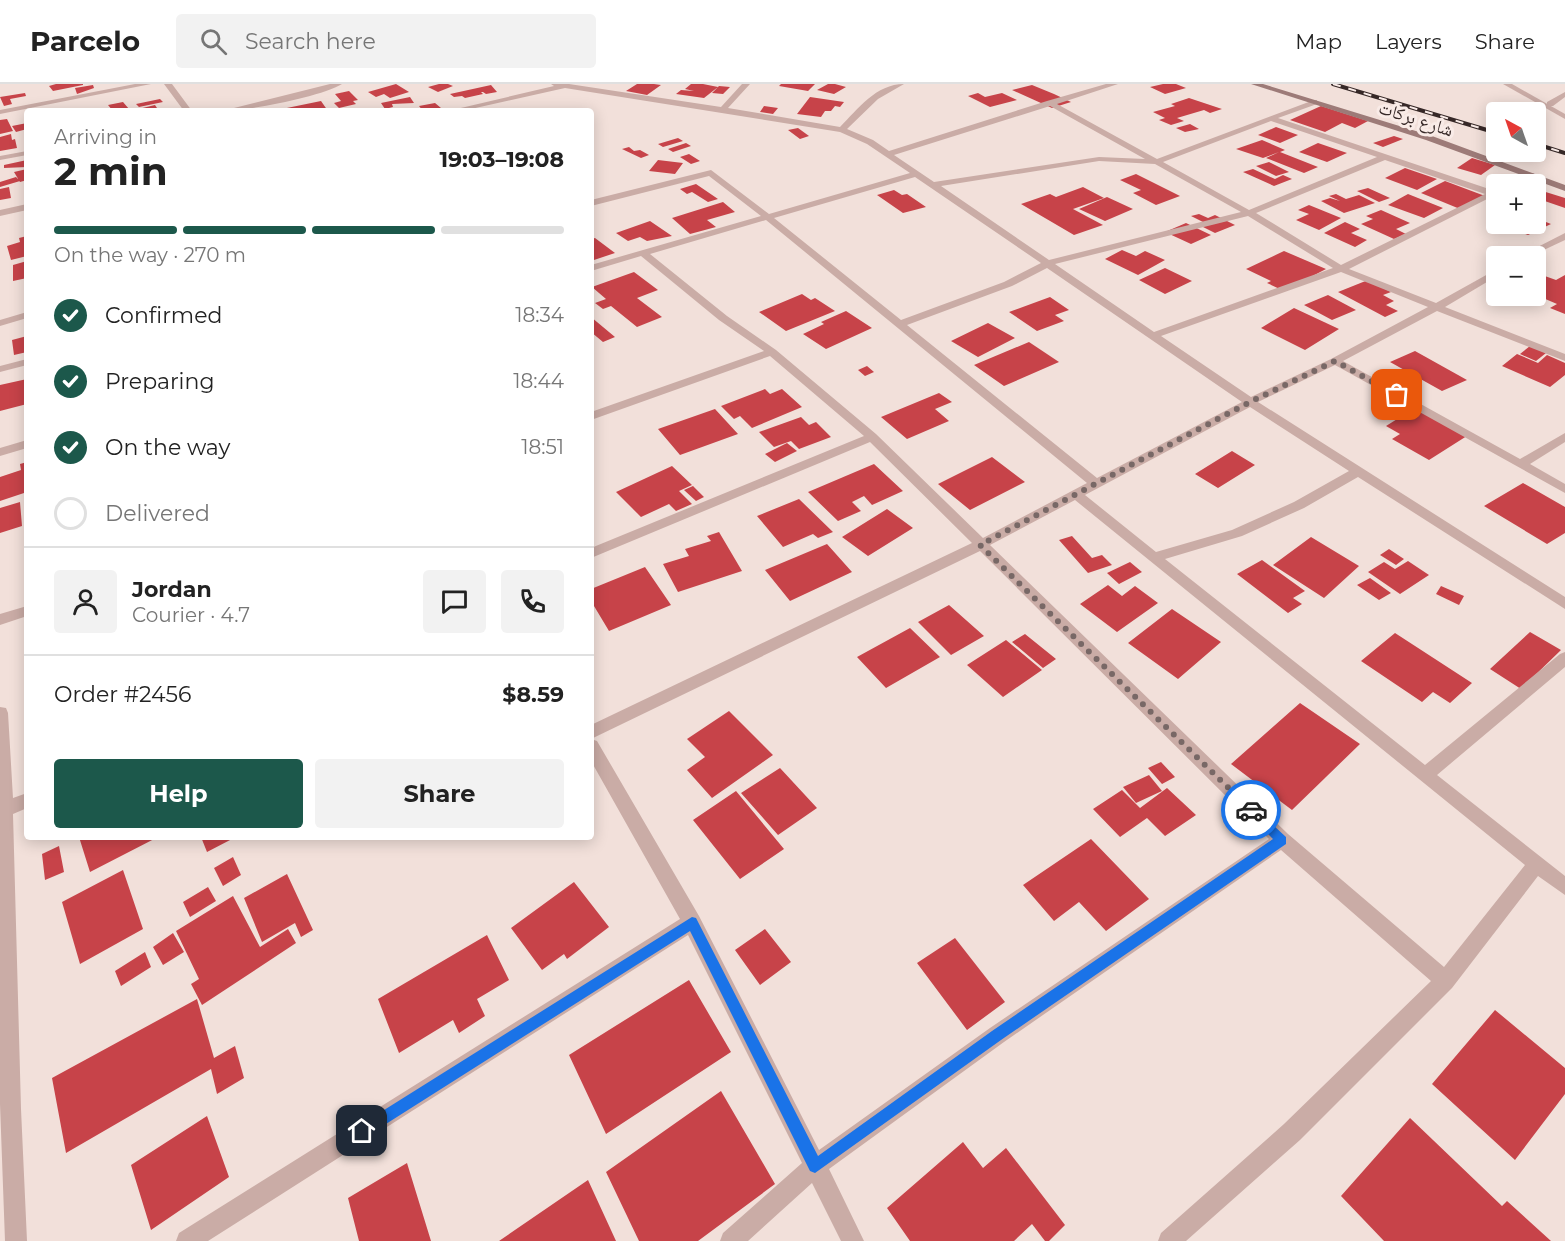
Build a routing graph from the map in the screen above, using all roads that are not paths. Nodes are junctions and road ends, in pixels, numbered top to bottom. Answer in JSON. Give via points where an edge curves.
{"nodes":[{"id":1,"x":147,"y":84,"type":"edge"},
{"id":2,"x":168,"y":84,"type":"edge"},
{"id":3,"x":338,"y":84,"type":"edge"},
{"id":4,"x":746,"y":84,"type":"edge"},
{"id":5,"x":900,"y":84,"type":"edge"},
{"id":6,"x":1114,"y":84,"type":"edge"},
{"id":7,"x":1255,"y":84,"type":"edge"},
{"id":8,"x":1274,"y":84,"type":"edge"},
{"id":9,"x":1508,"y":84,"type":"edge"},
{"id":10,"x":1516,"y":84,"type":"edge"},
{"id":11,"x":559,"y":85,"type":"edge"},
{"id":12,"x":1565,"y":94,"type":"edge"},
{"id":13,"x":1314,"y":102,"type":"junction"},
{"id":14,"x":1050,"y":103,"type":"junction"},
{"id":15,"x":1550,"y":104,"type":"junction"},
{"id":16,"x":186,"y":108,"type":"edge"},
{"id":17,"x":240,"y":108,"type":"edge"},
{"id":18,"x":465,"y":108,"type":"edge"},
{"id":19,"x":722,"y":111,"type":"junction"},
{"id":20,"x":0,"y":112,"type":"edge"},
{"id":21,"x":1565,"y":112,"type":"edge"},
{"id":22,"x":1565,"y":117,"type":"edge"},
{"id":23,"x":1270,"y":118,"type":"junction"},
{"id":24,"x":842,"y":130,"type":"junction"},
{"id":25,"x":24,"y":154,"type":"edge"},
{"id":26,"x":889,"y":154,"type":"junction"},
{"id":27,"x":1384,"y":157,"type":"junction"},
{"id":28,"x":0,"y":158,"type":"edge"},
{"id":29,"x":1155,"y":162,"type":"junction"},
{"id":30,"x":916,"y":174,"type":"junction"},
{"id":31,"x":1528,"y":174,"type":"edge"},
{"id":32,"x":1565,"y":178,"type":"edge"},
{"id":33,"x":1546,"y":181,"type":"edge"},
{"id":34,"x":933,"y":185,"type":"junction"},
{"id":35,"x":1565,"y":188,"type":"edge"},
{"id":36,"x":1486,"y":189,"type":"edge"},
{"id":37,"x":1486,"y":196,"type":"edge"},
{"id":38,"x":594,"y":201,"type":"edge"},
{"id":39,"x":24,"y":208,"type":"edge"},
{"id":40,"x":0,"y":213,"type":"edge"},
{"id":41,"x":1249,"y":213,"type":"junction"},
{"id":42,"x":768,"y":216,"type":"junction"},
{"id":43,"x":1565,"y":236,"type":"edge"},
{"id":44,"x":1545,"y":246,"type":"edge"},
{"id":45,"x":644,"y":254,"type":"junction"},
{"id":46,"x":1049,"y":262,"type":"junction"},
{"id":47,"x":594,"y":267,"type":"edge"},
{"id":48,"x":1341,"y":269,"type":"junction"},
{"id":49,"x":1486,"y":278,"type":"edge"},
{"id":50,"x":1438,"y":306,"type":"junction"},
{"id":51,"x":24,"y":316,"type":"edge"},
{"id":52,"x":0,"y":323,"type":"edge"},
{"id":53,"x":898,"y":325,"type":"junction"},
{"id":54,"x":1155,"y":335,"type":"junction"},
{"id":55,"x":772,"y":352,"type":"junction"},
{"id":56,"x":1565,"y":358,"type":"edge"},
{"id":57,"x":1335,"y":361,"type":"junction"},
{"id":58,"x":24,"y":363,"type":"edge"},
{"id":59,"x":0,"y":369,"type":"edge"},
{"id":60,"x":1250,"y":402,"type":"junction"},
{"id":61,"x":594,"y":415,"type":"edge"},
{"id":62,"x":872,"y":437,"type":"junction"},
{"id":63,"x":1565,"y":438,"type":"edge"},
{"id":64,"x":24,"y":445,"type":"edge"},
{"id":65,"x":0,"y":452,"type":"edge"},
{"id":66,"x":1521,"y":464,"type":"junction"},
{"id":67,"x":1358,"y":471,"type":"junction"},
{"id":68,"x":1095,"y":483,"type":"junction"},
{"id":69,"x":1565,"y":489,"type":"edge"},
{"id":70,"x":1075,"y":494,"type":"junction"},
{"id":71,"x":980,"y":545,"type":"junction"},
{"id":72,"x":594,"y":552,"type":"edge"},
{"id":73,"x":1156,"y":557,"type":"junction"},
{"id":74,"x":1565,"y":604,"type":"edge"},
{"id":75,"x":24,"y":612,"type":"edge"},
{"id":76,"x":0,"y":620,"type":"edge"},
{"id":77,"x":1565,"y":658,"type":"edge"},
{"id":78,"x":0,"y":713,"type":"edge"},
{"id":79,"x":594,"y":731,"type":"edge"},
{"id":80,"x":594,"y":751,"type":"edge"},
{"id":81,"x":1426,"y":774,"type":"junction"},
{"id":82,"x":24,"y":801,"type":"edge"},
{"id":83,"x":7,"y":809,"type":"junction"},
{"id":84,"x":1282,"y":840,"type":"junction"},
{"id":85,"x":1536,"y":865,"type":"junction"},
{"id":86,"x":1565,"y":887,"type":"edge"},
{"id":87,"x":692,"y":922,"type":"junction"},
{"id":88,"x":1445,"y":981,"type":"junction"},
{"id":89,"x":4,"y":1052,"type":"edge"},
{"id":90,"x":815,"y":1166,"type":"junction"},
{"id":91,"x":16,"y":1241,"type":"edge"},
{"id":92,"x":187,"y":1241,"type":"edge"},
{"id":93,"x":731,"y":1241,"type":"edge"},
{"id":94,"x":853,"y":1241,"type":"edge"},
{"id":95,"x":1169,"y":1241,"type":"edge"}],
"edges":[{"from":1,"to":20,"type":"street"},
{"from":2,"to":16,"type":"street"},
{"from":3,"to":17,"type":"street"},
{"from":4,"to":19,"type":"street"},
{"from":5,"to":24,"type":"street","via":[[870,99]]},
{"from":6,"to":14,"type":"street"},
{"from":7,"to":13,"type":"main road","name":"شارع بركات"},
{"from":8,"to":32,"type":"main road","name":"شارع بركات"},
{"from":9,"to":22,"type":"street"},
{"from":10,"to":15,"type":"street"},
{"from":11,"to":18,"type":"street"},
{"from":11,"to":19,"type":"street"},
{"from":12,"to":15,"type":"street"},
{"from":13,"to":23,"type":"street"},
{"from":13,"to":31,"type":"main road","name":"شارع بركات"},
{"from":14,"to":26,"type":"street"},
{"from":14,"to":29,"type":"street"},
{"from":15,"to":21,"type":"street"},
{"from":19,"to":24,"type":"street"},
{"from":23,"to":27,"type":"street"},
{"from":23,"to":29,"type":"street"},
{"from":24,"to":26,"type":"street"},
{"from":25,"to":28,"type":"street"},
{"from":26,"to":30,"type":"street"},
{"from":27,"to":36,"type":"street"},
{"from":27,"to":41,"type":"street"},
{"from":29,"to":34,"type":"street","via":[[1099,159]]},
{"from":29,"to":41,"type":"street"},
{"from":30,"to":34,"type":"street"},
{"from":30,"to":42,"type":"street"},
{"from":33,"to":35,"type":"main road","name":"شارع بركات"},
{"from":34,"to":46,"type":"street"},
{"from":37,"to":48,"type":"street"},
{"from":38,"to":42,"type":"street","via":[[711,173]]},
{"from":39,"to":40,"type":"street"},
{"from":41,"to":46,"type":"street"},
{"from":41,"to":48,"type":"street"},
{"from":42,"to":45,"type":"street"},
{"from":42,"to":53,"type":"street"},
{"from":43,"to":44,"type":"street"},
{"from":45,"to":47,"type":"street"},
{"from":45,"to":55,"type":"street"},
{"from":46,"to":53,"type":"street","via":[[1008,284]]},
{"from":46,"to":54,"type":"street"},
{"from":48,"to":50,"type":"street"},
{"from":48,"to":54,"type":"street"},
{"from":49,"to":50,"type":"street"},
{"from":50,"to":56,"type":"street"},
{"from":50,"to":57,"type":"street"},
{"from":51,"to":52,"type":"street"},
{"from":53,"to":68,"type":"street"},
{"from":54,"to":60,"type":"street"},
{"from":55,"to":61,"type":"street"},
{"from":55,"to":62,"type":"street"},
{"from":57,"to":60,"type":"street"},
{"from":57,"to":66,"type":"street"},
{"from":58,"to":59,"type":"street"},
{"from":60,"to":67,"type":"street"},
{"from":60,"to":68,"type":"street"},
{"from":62,"to":71,"type":"street"},
{"from":62,"to":72,"type":"street"},
{"from":63,"to":66,"type":"street"},
{"from":64,"to":65,"type":"street"},
{"from":66,"to":69,"type":"street"},
{"from":67,"to":73,"type":"street","via":[[1299,505],[1237,533]]},
{"from":67,"to":74,"type":"street"},
{"from":68,"to":70,"type":"street"},
{"from":70,"to":71,"type":"street"},
{"from":70,"to":73,"type":"street"},
{"from":71,"to":79,"type":"street"},
{"from":71,"to":84,"type":"street"},
{"from":73,"to":81,"type":"street"},
{"from":75,"to":76,"type":"street"},
{"from":77,"to":81,"type":"street"},
{"from":78,"to":83,"type":"street"},
{"from":80,"to":87,"type":"street"},
{"from":81,"to":85,"type":"street"},
{"from":82,"to":83,"type":"street"},
{"from":83,"to":89,"type":"street","via":[[9,927]]},
{"from":84,"to":88,"type":"street"},
{"from":84,"to":90,"type":"street","via":[[997,1035]]},
{"from":85,"to":86,"type":"street"},
{"from":85,"to":88,"type":"street"},
{"from":87,"to":90,"type":"street"},
{"from":87,"to":92,"type":"street"},
{"from":88,"to":95,"type":"street","via":[[1292,1132]]},
{"from":89,"to":91,"type":"street"},
{"from":90,"to":93,"type":"street"},
{"from":90,"to":94,"type":"street"}]}
